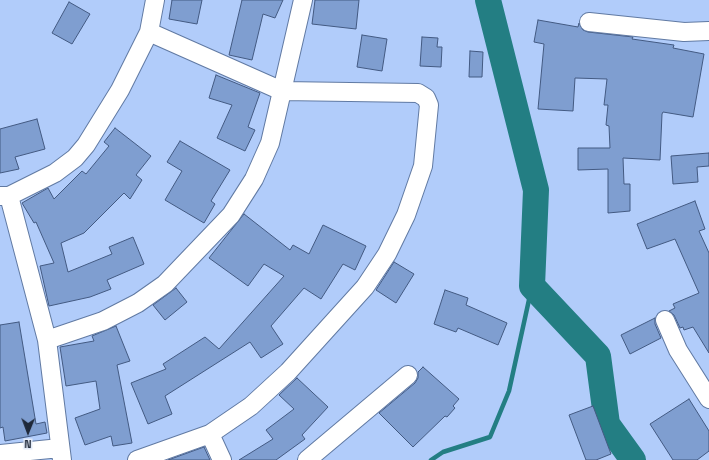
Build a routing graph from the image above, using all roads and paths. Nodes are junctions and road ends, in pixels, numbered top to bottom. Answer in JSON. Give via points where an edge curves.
{"nodes":[{"id":1,"x":155,"y":0,"type":"edge"},
{"id":2,"x":303,"y":0,"type":"edge"},
{"id":3,"x":589,"y":22,"type":"dead end"},
{"id":4,"x":709,"y":31,"type":"edge"},
{"id":5,"x":149,"y":32,"type":"junction"},
{"id":6,"x":282,"y":91,"type":"junction"},
{"id":7,"x":4,"y":196,"type":"edge"},
{"id":8,"x":665,"y":320,"type":"dead end"},
{"id":9,"x":47,"y":340,"type":"junction"},
{"id":10,"x":408,"y":375,"type":"dead end"},
{"id":11,"x":709,"y":399,"type":"edge"},
{"id":12,"x":210,"y":434,"type":"junction"},
{"id":13,"x":0,"y":454,"type":"edge"},
{"id":14,"x":61,"y":454,"type":"edge"},
{"id":15,"x":137,"y":460,"type":"edge"},
{"id":16,"x":222,"y":460,"type":"edge"},
{"id":17,"x":307,"y":460,"type":"edge"}],
"edges":[{"from":1,"to":5,"type":"street"},
{"from":2,"to":6,"type":"street"},
{"from":3,"to":4,"type":"street","via":[[684,32]]},
{"from":5,"to":6,"type":"street"},
{"from":5,"to":7,"type":"street","via":[[120,90],[75,158],[55,173]]},
{"from":6,"to":9,"type":"street","via":[[270,143],[254,180],[232,214],[213,235],[165,284],[138,303],[103,321]]},
{"from":6,"to":12,"type":"street","via":[[422,95],[429,105],[423,166],[406,215],[387,254],[365,287],[288,372],[251,406]]},
{"from":7,"to":9,"type":"street"},
{"from":8,"to":11,"type":"street","via":[[678,350]]},
{"from":9,"to":14,"type":"street"},
{"from":10,"to":17,"type":"street"},
{"from":12,"to":15,"type":"street"},
{"from":12,"to":16,"type":"street"},
{"from":13,"to":14,"type":"street"}]}
